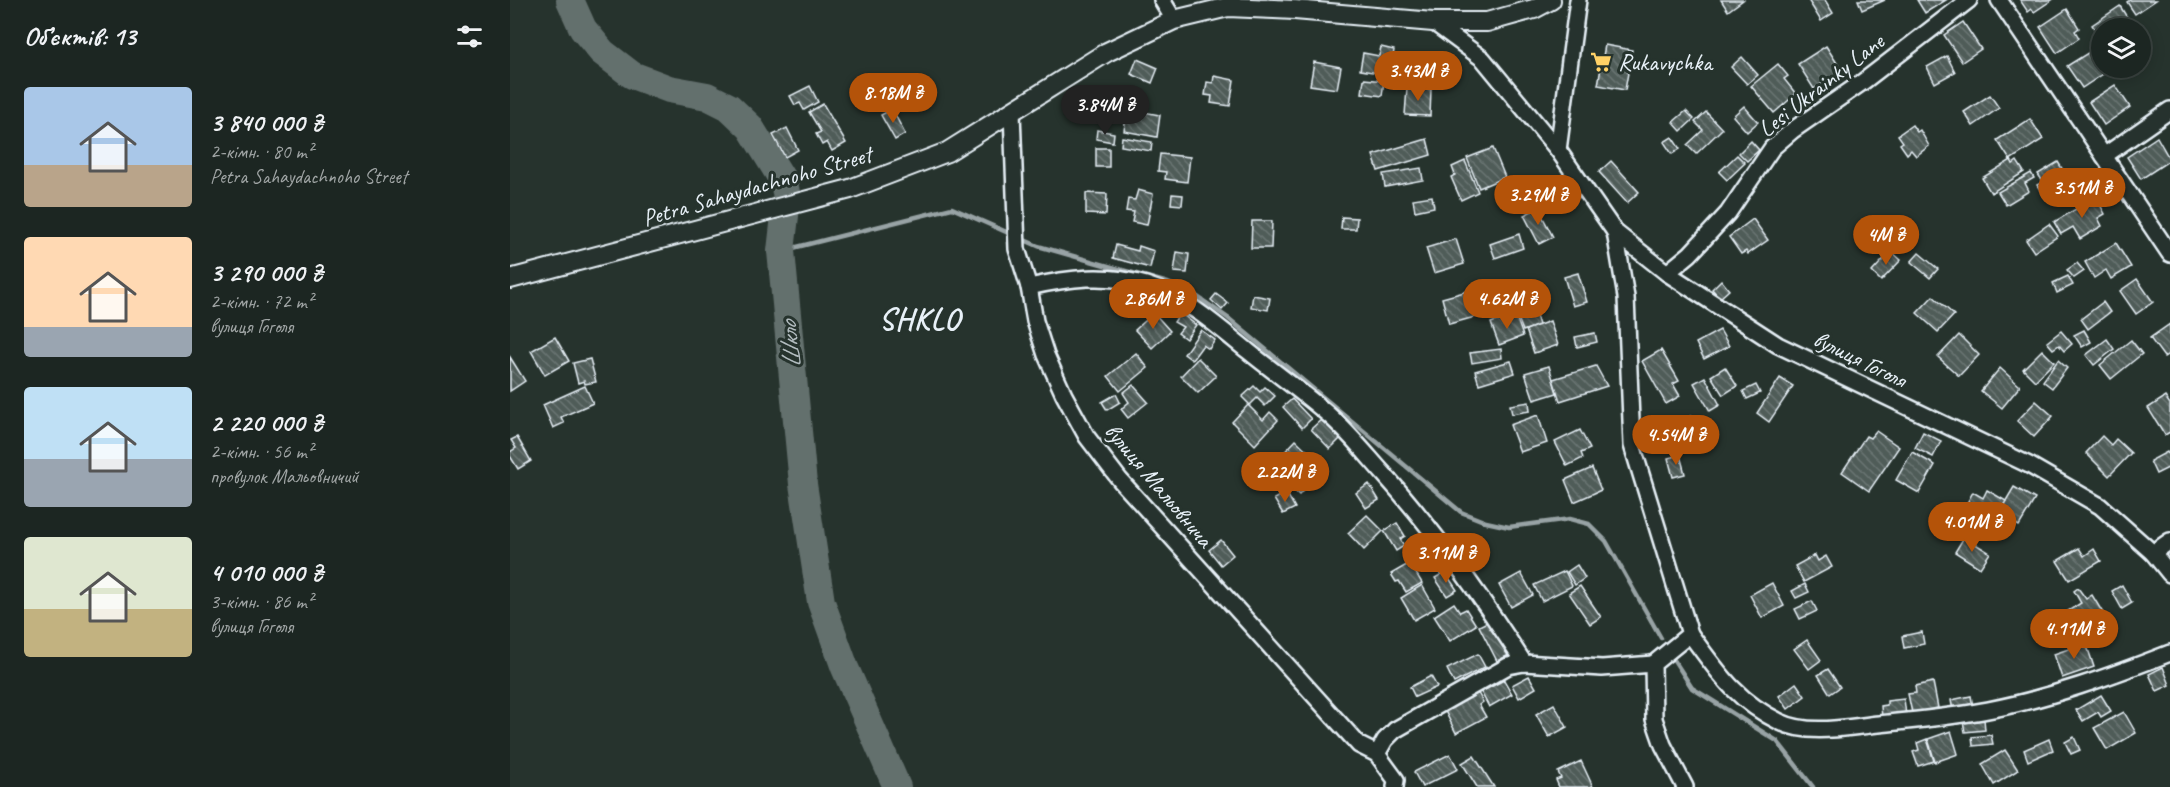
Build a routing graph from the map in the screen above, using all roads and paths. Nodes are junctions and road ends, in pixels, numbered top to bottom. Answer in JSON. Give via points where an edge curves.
{"nodes":[{"id":1,"x":1162,"y":0,"type":"edge"},
{"id":2,"x":1551,"y":0,"type":"edge"},
{"id":3,"x":1578,"y":0,"type":"edge"},
{"id":4,"x":1970,"y":0,"type":"edge"},
{"id":5,"x":1999,"y":0,"type":"edge"},
{"id":6,"x":1174,"y":20,"type":"junction"},
{"id":7,"x":1433,"y":22,"type":"junction"},
{"id":8,"x":2170,"y":110,"type":"edge"},
{"id":9,"x":1012,"y":112,"type":"junction"},
{"id":10,"x":1558,"y":150,"type":"junction"},
{"id":11,"x":2104,"y":156,"type":"junction"},
{"id":12,"x":1615,"y":232,"type":"junction"},
{"id":13,"x":2170,"y":254,"type":"edge"},
{"id":14,"x":1667,"y":273,"type":"junction"},
{"id":15,"x":510,"y":279,"type":"edge"},
{"id":16,"x":1029,"y":287,"type":"junction"},
{"id":17,"x":2170,"y":541,"type":"edge"},
{"id":18,"x":2153,"y":553,"type":"junction"},
{"id":19,"x":2170,"y":574,"type":"edge"},
{"id":20,"x":1690,"y":634,"type":"junction"},
{"id":21,"x":2170,"y":653,"type":"edge"},
{"id":22,"x":1524,"y":663,"type":"junction"},
{"id":23,"x":1653,"y":664,"type":"junction"},
{"id":24,"x":1377,"y":754,"type":"junction"},
{"id":25,"x":1395,"y":787,"type":"edge"},
{"id":26,"x":1684,"y":787,"type":"edge"}],
"edges":[{"from":1,"to":6,"type":"street"},
{"from":2,"to":7,"type":"street","name":"Petra Sahaydachnoho Street","via":[[1487,22]]},
{"from":3,"to":10,"type":"street"},
{"from":4,"to":14,"type":"street","name":"Lesi Ukrainky Lane","via":[[1772,148],[1728,213]]},
{"from":5,"to":11,"type":"street"},
{"from":6,"to":7,"type":"street","name":"Petra Sahaydachnoho Street","via":[[1228,8]]},
{"from":6,"to":9,"type":"street","name":"Petra Sahaydachnoho Street","via":[[1107,52]]},
{"from":7,"to":10,"type":"street","name":"вулиця Гоголя","via":[[1483,59]]},
{"from":8,"to":11,"type":"street"},
{"from":9,"to":15,"type":"street","name":"Petra Sahaydachnoho Street","via":[[947,152],[850,189]]},
{"from":9,"to":16,"type":"street","name":"вулиця Мальовнича","via":[[1017,249]]},
{"from":10,"to":12,"type":"street","name":"вулиця Гоголя"},
{"from":11,"to":13,"type":"street"},
{"from":12,"to":14,"type":"street","name":"вулиця Гоголя"},
{"from":12,"to":20,"type":"street","via":[[1626,297],[1632,445]]},
{"from":14,"to":18,"type":"street","name":"вулиця Гоголя","via":[[1778,345],[2029,465],[2100,506]]},
{"from":16,"to":22,"type":"street","via":[[1070,278],[1108,277],[1173,296],[1213,323],[1331,417],[1367,455],[1435,534]]},
{"from":16,"to":24,"type":"street","name":"вулиця Мальовнича","via":[[1046,355],[1087,437],[1120,480],[1359,745]]},
{"from":17,"to":18,"type":"street"},
{"from":18,"to":19,"type":"street","name":"вулиця Гоголя"},
{"from":20,"to":21,"type":"street","via":[[1724,680],[1748,704],[1782,723],[1815,729],[1987,710],[2103,678]]},
{"from":20,"to":23,"type":"street"},
{"from":22,"to":23,"type":"street","via":[[1602,668]]},
{"from":22,"to":24,"type":"street","via":[[1508,666],[1407,722],[1385,740]]},
{"from":23,"to":26,"type":"street","via":[[1654,719]]},
{"from":24,"to":25,"type":"street","name":"вулиця Мальовнича","via":[[1396,780]]}]}
